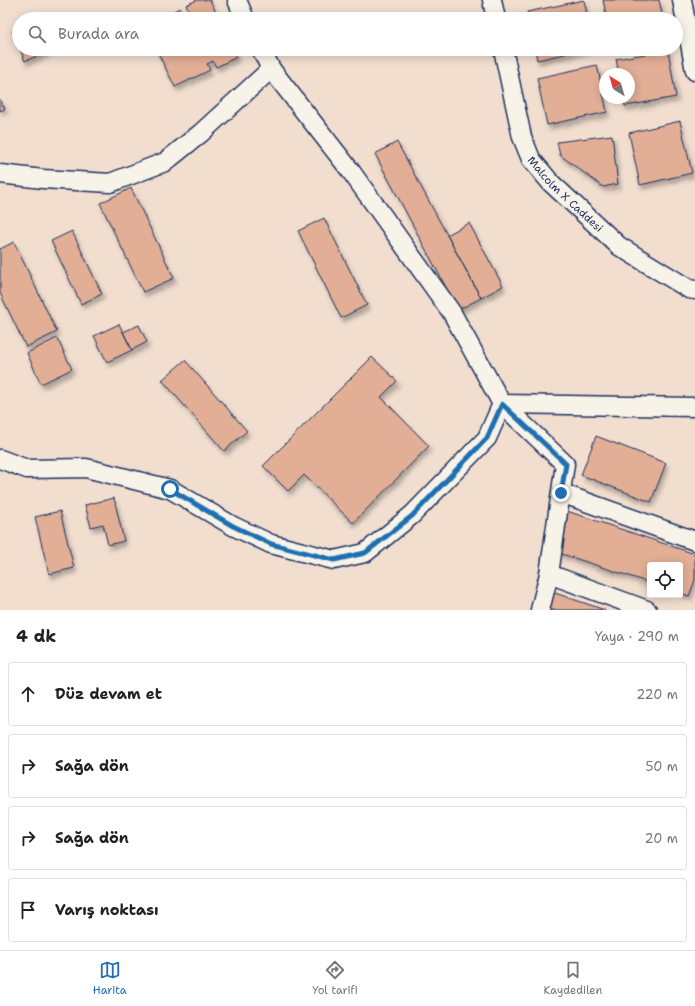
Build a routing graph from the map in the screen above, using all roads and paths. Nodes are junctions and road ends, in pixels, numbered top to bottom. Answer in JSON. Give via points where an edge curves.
{"nodes":[{"id":1,"x":237,"y":0,"type":"edge"},
{"id":2,"x":492,"y":0,"type":"edge"},
{"id":3,"x":682,"y":0,"type":"edge"},
{"id":4,"x":242,"y":12,"type":"edge"},
{"id":5,"x":495,"y":12,"type":"edge"},
{"id":6,"x":264,"y":56,"type":"edge"},
{"id":7,"x":505,"y":56,"type":"edge"},
{"id":8,"x":271,"y":69,"type":"junction"},
{"id":9,"x":695,"y":70,"type":"edge"},
{"id":10,"x":0,"y":174,"type":"edge"},
{"id":11,"x":695,"y":290,"type":"edge"},
{"id":12,"x":502,"y":404,"type":"junction"},
{"id":13,"x":695,"y":407,"type":"edge"},
{"id":14,"x":0,"y":459,"type":"edge"},
{"id":15,"x":561,"y":493,"type":"junction"},
{"id":16,"x":695,"y":542,"type":"edge"},
{"id":17,"x":549,"y":574,"type":"junction"},
{"id":18,"x":540,"y":610,"type":"edge"},
{"id":19,"x":647,"y":610,"type":"edge"}],
"edges":[{"from":1,"to":4,"type":"street"},
{"from":2,"to":5,"type":"street"},
{"from":3,"to":9,"type":"street"},
{"from":6,"to":8,"type":"street"},
{"from":7,"to":11,"type":"street","name":"Malcolm X Caddesi","via":[[522,137],[532,158],[551,183],[619,246],[689,289]]},
{"from":8,"to":10,"type":"street","via":[[165,162],[110,183]]},
{"from":8,"to":12,"type":"street","via":[[350,170],[452,313]]},
{"from":12,"to":13,"type":"street"},
{"from":12,"to":14,"type":"street","via":[[487,438],[412,516],[365,553],[334,560],[271,544],[233,526],[170,489],[86,468],[27,469]]},
{"from":12,"to":15,"type":"street","via":[[566,464]]},
{"from":15,"to":16,"type":"street"},
{"from":15,"to":17,"type":"street"},
{"from":17,"to":18,"type":"street"},
{"from":17,"to":19,"type":"street"}]}
